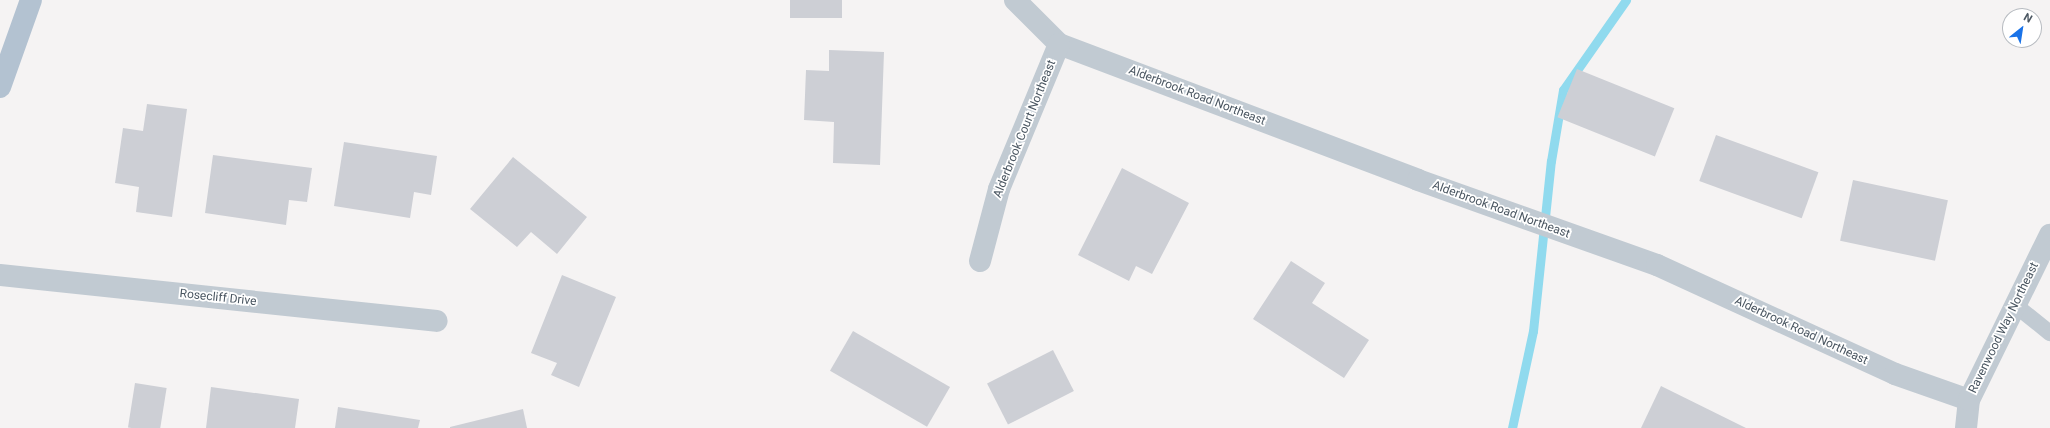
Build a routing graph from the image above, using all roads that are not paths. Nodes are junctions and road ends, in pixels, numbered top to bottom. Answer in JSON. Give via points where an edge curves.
{"nodes":[{"id":1,"x":31,"y":0,"type":"edge"},
{"id":2,"x":1015,"y":0,"type":"edge"},
{"id":3,"x":1059,"y":44,"type":"junction"},
{"id":4,"x":0,"y":87,"type":"edge"},
{"id":5,"x":2050,"y":235,"type":"edge"},
{"id":6,"x":980,"y":260,"type":"dead end"},
{"id":7,"x":0,"y":275,"type":"edge"},
{"id":8,"x":2015,"y":305,"type":"junction"},
{"id":9,"x":437,"y":321,"type":"dead end"},
{"id":10,"x":2050,"y":334,"type":"edge"},
{"id":11,"x":1969,"y":400,"type":"junction"},
{"id":12,"x":1966,"y":428,"type":"edge"}],
"edges":[{"from":1,"to":4,"type":"main road"},
{"from":2,"to":3,"type":"street","name":"Alderbrook Road Northeast"},
{"from":3,"to":6,"type":"street","name":"Alderbrook Court Northeast","via":[[999,189]]},
{"from":3,"to":11,"type":"street","name":"Alderbrook Road Northeast","via":[[1418,180],[1657,265],[1896,374]]},
{"from":5,"to":8,"type":"street","name":"Ravenwood Way Northeast"},
{"from":7,"to":9,"type":"street","name":"Rosecliff Drive"},
{"from":8,"to":10,"type":"lane"},
{"from":8,"to":11,"type":"street","name":"Ravenwood Way Northeast"},
{"from":11,"to":12,"type":"street"}]}
